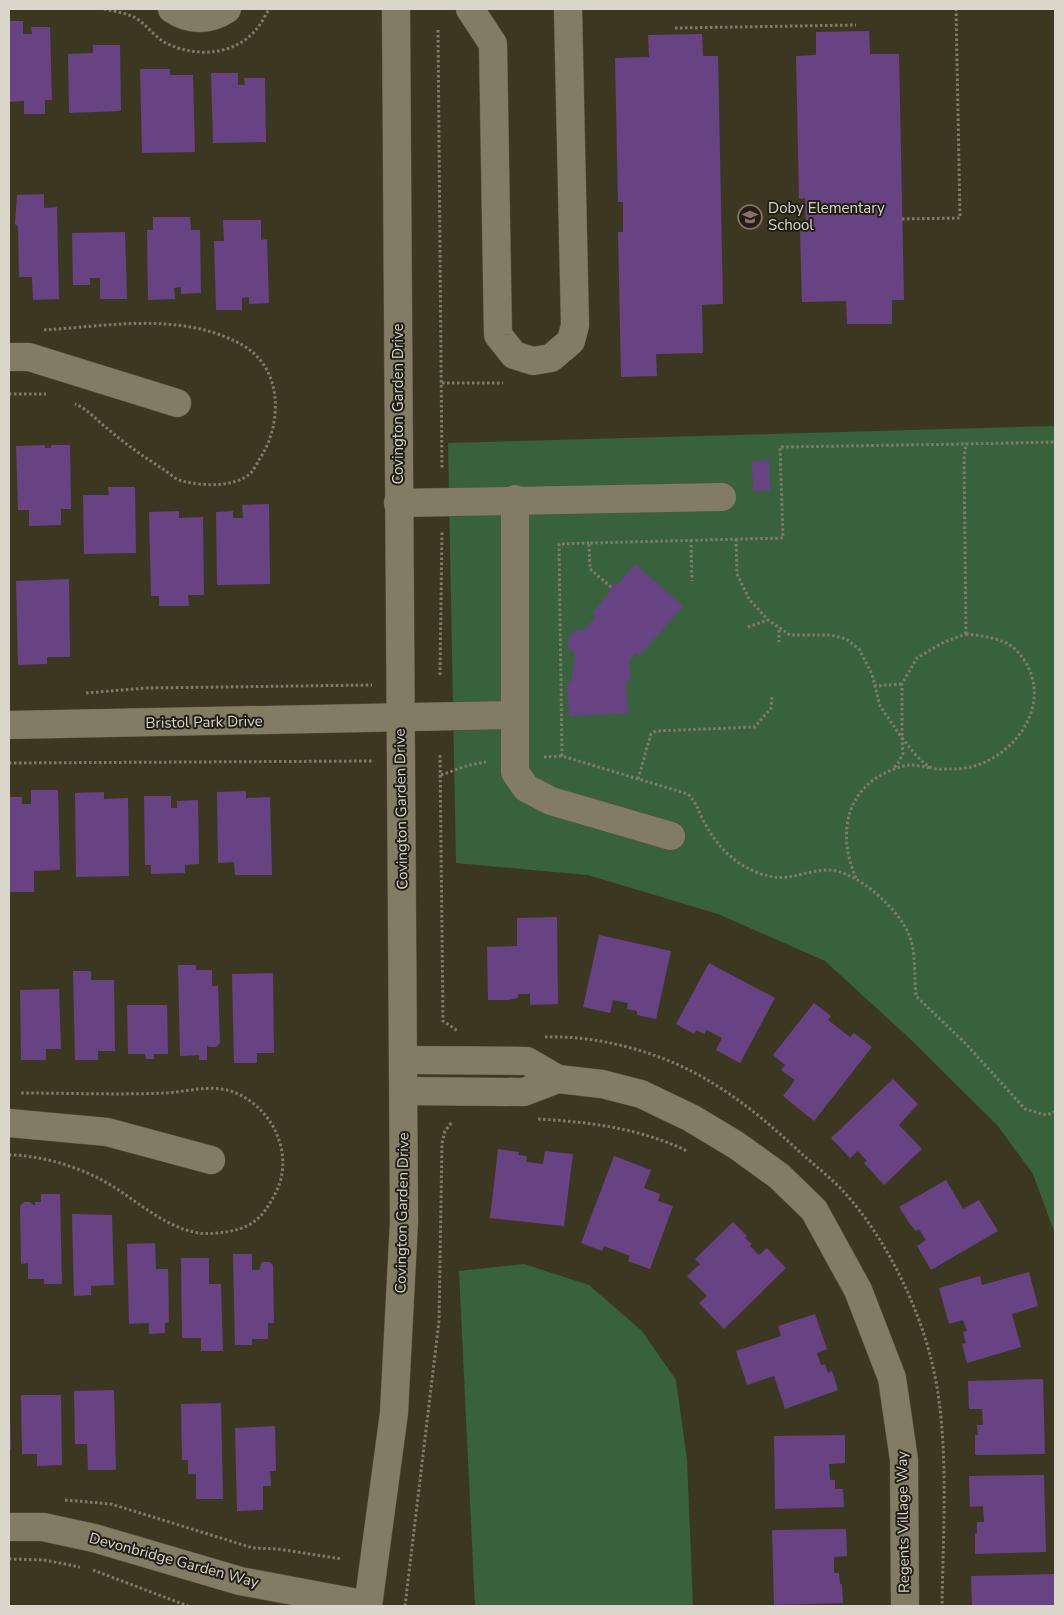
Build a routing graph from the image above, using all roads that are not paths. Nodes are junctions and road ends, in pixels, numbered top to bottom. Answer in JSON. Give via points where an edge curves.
{"nodes":[{"id":1,"x":172,"y":9,"type":"edge"},
{"id":2,"x":227,"y":9,"type":"edge"},
{"id":3,"x":396,"y":9,"type":"edge"},
{"id":4,"x":470,"y":9,"type":"edge"},
{"id":5,"x":568,"y":9,"type":"edge"},
{"id":6,"x":9,"y":357,"type":"edge"},
{"id":7,"x":177,"y":403,"type":"dead end"},
{"id":8,"x":722,"y":497,"type":"dead end"},
{"id":9,"x":515,"y":499,"type":"junction"},
{"id":10,"x":398,"y":503,"type":"junction"},
{"id":11,"x":516,"y":716,"type":"junction"},
{"id":12,"x":400,"y":718,"type":"junction"},
{"id":13,"x":9,"y":725,"type":"edge"},
{"id":14,"x":671,"y":836,"type":"dead end"},
{"id":15,"x":404,"y":1060,"type":"junction"},
{"id":16,"x":558,"y":1079,"type":"junction"},
{"id":17,"x":404,"y":1091,"type":"junction"},
{"id":18,"x":9,"y":1123,"type":"edge"},
{"id":19,"x":211,"y":1160,"type":"dead end"},
{"id":20,"x":9,"y":1527,"type":"edge"},
{"id":21,"x":368,"y":1606,"type":"edge"},
{"id":22,"x":905,"y":1606,"type":"edge"}],
"edges":[{"from":1,"to":2,"type":"street","via":[[204,19]]},
{"from":3,"to":10,"type":"street","name":"Covington Garden Drive"},
{"from":4,"to":5,"type":"street","via":[[492,44],[498,335],[514,355],[533,361],[552,358],[571,341],[576,325]]},
{"from":6,"to":7,"type":"street","via":[[29,357]]},
{"from":8,"to":9,"type":"street"},
{"from":9,"to":10,"type":"street"},
{"from":9,"to":11,"type":"street"},
{"from":10,"to":12,"type":"street","name":"Covington Garden Drive"},
{"from":11,"to":12,"type":"street","name":"Bristol Park Drive"},
{"from":11,"to":14,"type":"street","via":[[515,772],[526,788],[551,801]]},
{"from":12,"to":13,"type":"street","name":"Bristol Park Drive"},
{"from":12,"to":15,"type":"street","name":"Covington Garden Drive"},
{"from":15,"to":16,"type":"street","name":"Regents Village Way","via":[[527,1061]]},
{"from":15,"to":17,"type":"street","name":"Covington Garden Drive"},
{"from":16,"to":17,"type":"street","name":"Regents Village Way","via":[[524,1092]]},
{"from":16,"to":22,"type":"street","name":"Regents Village Way","via":[[602,1084],[641,1094],[691,1118],[779,1176],[814,1210],[858,1290],[892,1378],[904,1460]]},
{"from":17,"to":21,"type":"street","name":"Covington Garden Drive","via":[[404,1222],[394,1413]]},
{"from":18,"to":19,"type":"street","via":[[107,1132]]},
{"from":20,"to":21,"type":"street","name":"Devonbridge Garden Way","via":[[42,1527],[94,1538],[240,1580]]}]}
